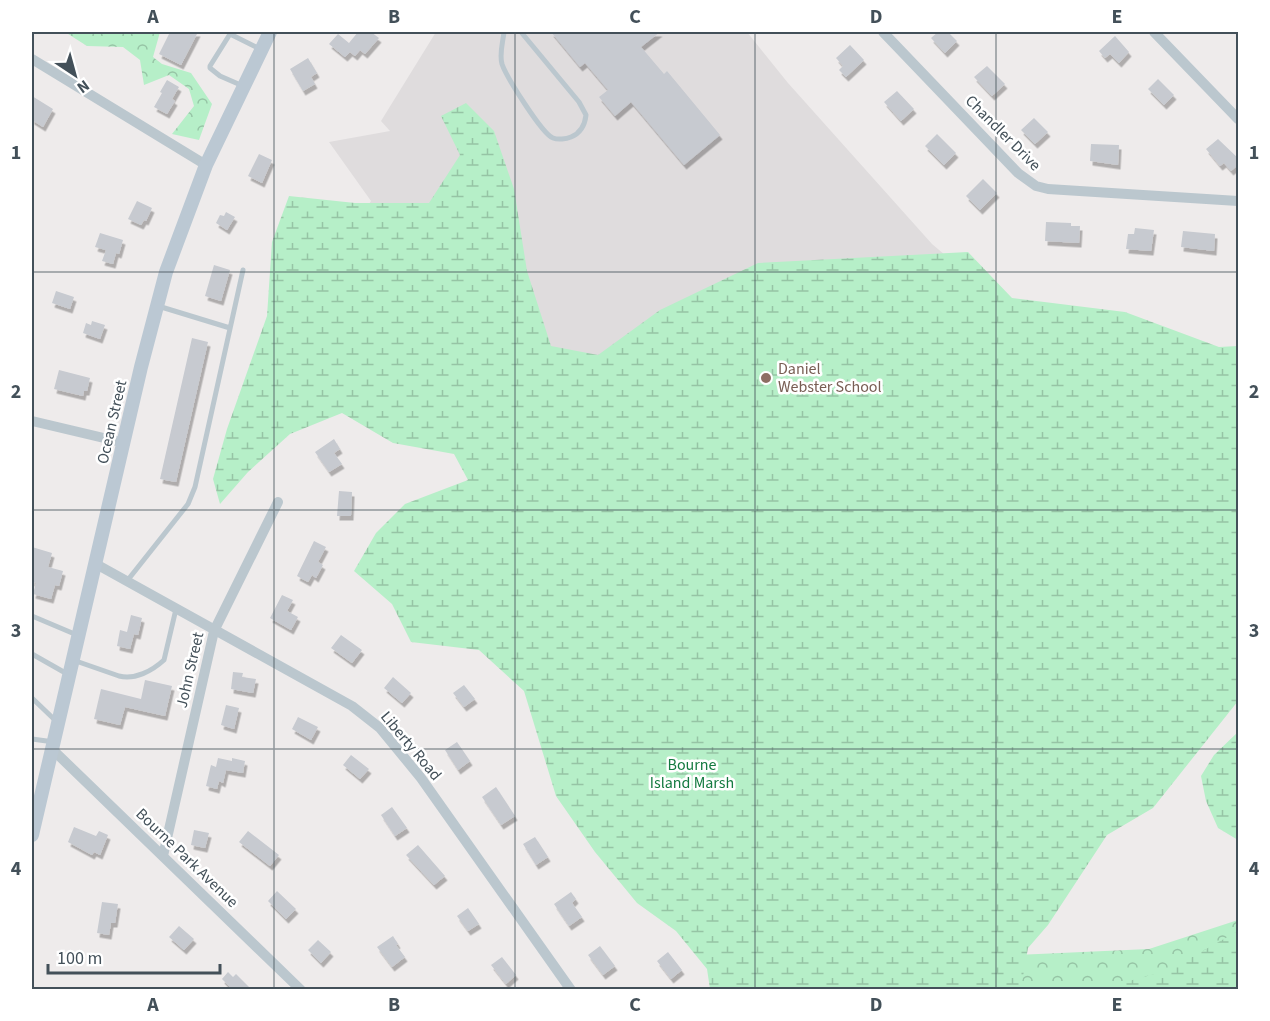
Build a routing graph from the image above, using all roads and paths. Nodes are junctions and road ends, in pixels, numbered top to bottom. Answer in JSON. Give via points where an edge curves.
{"nodes":[{"id":1,"x":270,"y":32,"type":"edge"},
{"id":2,"x":504,"y":32,"type":"edge"},
{"id":3,"x":521,"y":32,"type":"edge"},
{"id":4,"x":883,"y":32,"type":"edge"},
{"id":5,"x":1154,"y":32,"type":"edge"},
{"id":6,"x":261,"y":49,"type":"junction"},
{"id":7,"x":32,"y":59,"type":"edge"},
{"id":8,"x":244,"y":86,"type":"junction"},
{"id":9,"x":1239,"y":119,"type":"edge"},
{"id":10,"x":206,"y":165,"type":"junction"},
{"id":11,"x":1239,"y":201,"type":"edge"},
{"id":12,"x":243,"y":270,"type":"dead end"},
{"id":13,"x":157,"y":305,"type":"junction"},
{"id":14,"x":230,"y":328,"type":"junction"},
{"id":15,"x":32,"y":420,"type":"edge"},
{"id":16,"x":124,"y":442,"type":"junction"},
{"id":17,"x":278,"y":502,"type":"dead end"},
{"id":18,"x":96,"y":564,"type":"junction"},
{"id":19,"x":127,"y":581,"type":"junction"},
{"id":20,"x":176,"y":609,"type":"junction"},
{"id":21,"x":32,"y":616,"type":"edge"},
{"id":22,"x":214,"y":631,"type":"junction"},
{"id":23,"x":79,"y":636,"type":"junction"},
{"id":24,"x":32,"y":654,"type":"edge"},
{"id":25,"x":73,"y":660,"type":"junction"},
{"id":26,"x":69,"y":675,"type":"junction"},
{"id":27,"x":32,"y":698,"type":"edge"},
{"id":28,"x":58,"y":723,"type":"junction"},
{"id":29,"x":32,"y":739,"type":"edge"},
{"id":30,"x":53,"y":746,"type":"junction"},
{"id":31,"x":32,"y":835,"type":"edge"},
{"id":32,"x":163,"y":856,"type":"junction"},
{"id":33,"x":301,"y":990,"type":"edge"},
{"id":34,"x":571,"y":990,"type":"edge"}],
"edges":[{"from":1,"to":6,"type":"main road","name":"Ocean Street"},
{"from":2,"to":3,"type":"lane","via":[[501,61],[505,73],[542,129],[552,138],[574,136],[586,115]]},
{"from":4,"to":11,"type":"street","name":"Chandler Drive","via":[[1018,173],[1036,186]]},
{"from":5,"to":9,"type":"street"},
{"from":6,"to":8,"type":"main road","name":"Ocean Street"},
{"from":6,"to":8,"type":"lane","via":[[230,34],[210,66],[220,76]]},
{"from":7,"to":10,"type":"street"},
{"from":8,"to":10,"type":"main road","name":"Ocean Street"},
{"from":10,"to":13,"type":"main road","name":"Ocean Street"},
{"from":12,"to":14,"type":"lane"},
{"from":13,"to":14,"type":"lane"},
{"from":13,"to":16,"type":"main road","name":"Ocean Street"},
{"from":14,"to":19,"type":"lane","via":[[195,487],[188,504]]},
{"from":15,"to":16,"type":"street"},
{"from":16,"to":18,"type":"main road","name":"Ocean Street"},
{"from":17,"to":22,"type":"street","name":"John Street"},
{"from":18,"to":19,"type":"street","name":"Liberty Road"},
{"from":18,"to":23,"type":"main road","name":"Ocean Street"},
{"from":19,"to":20,"type":"street","name":"Liberty Road"},
{"from":20,"to":22,"type":"street","name":"Liberty Road"},
{"from":20,"to":25,"type":"lane","via":[[164,660],[138,675],[125,678]]},
{"from":21,"to":23,"type":"lane"},
{"from":22,"to":32,"type":"street","name":"John Street"},
{"from":22,"to":34,"type":"street","name":"Liberty Road","via":[[352,705],[380,728],[421,778]]},
{"from":23,"to":25,"type":"main road","name":"Ocean Street"},
{"from":24,"to":26,"type":"lane"},
{"from":25,"to":26,"type":"main road","name":"Ocean Street"},
{"from":26,"to":28,"type":"main road","name":"Ocean Street"},
{"from":27,"to":28,"type":"lane"},
{"from":28,"to":30,"type":"main road","name":"Ocean Street"},
{"from":29,"to":30,"type":"lane"},
{"from":30,"to":31,"type":"main road","name":"Ocean Street"},
{"from":30,"to":32,"type":"street","name":"Bourne Park Avenue"},
{"from":32,"to":33,"type":"street","name":"Bourne Park Avenue"}]}
